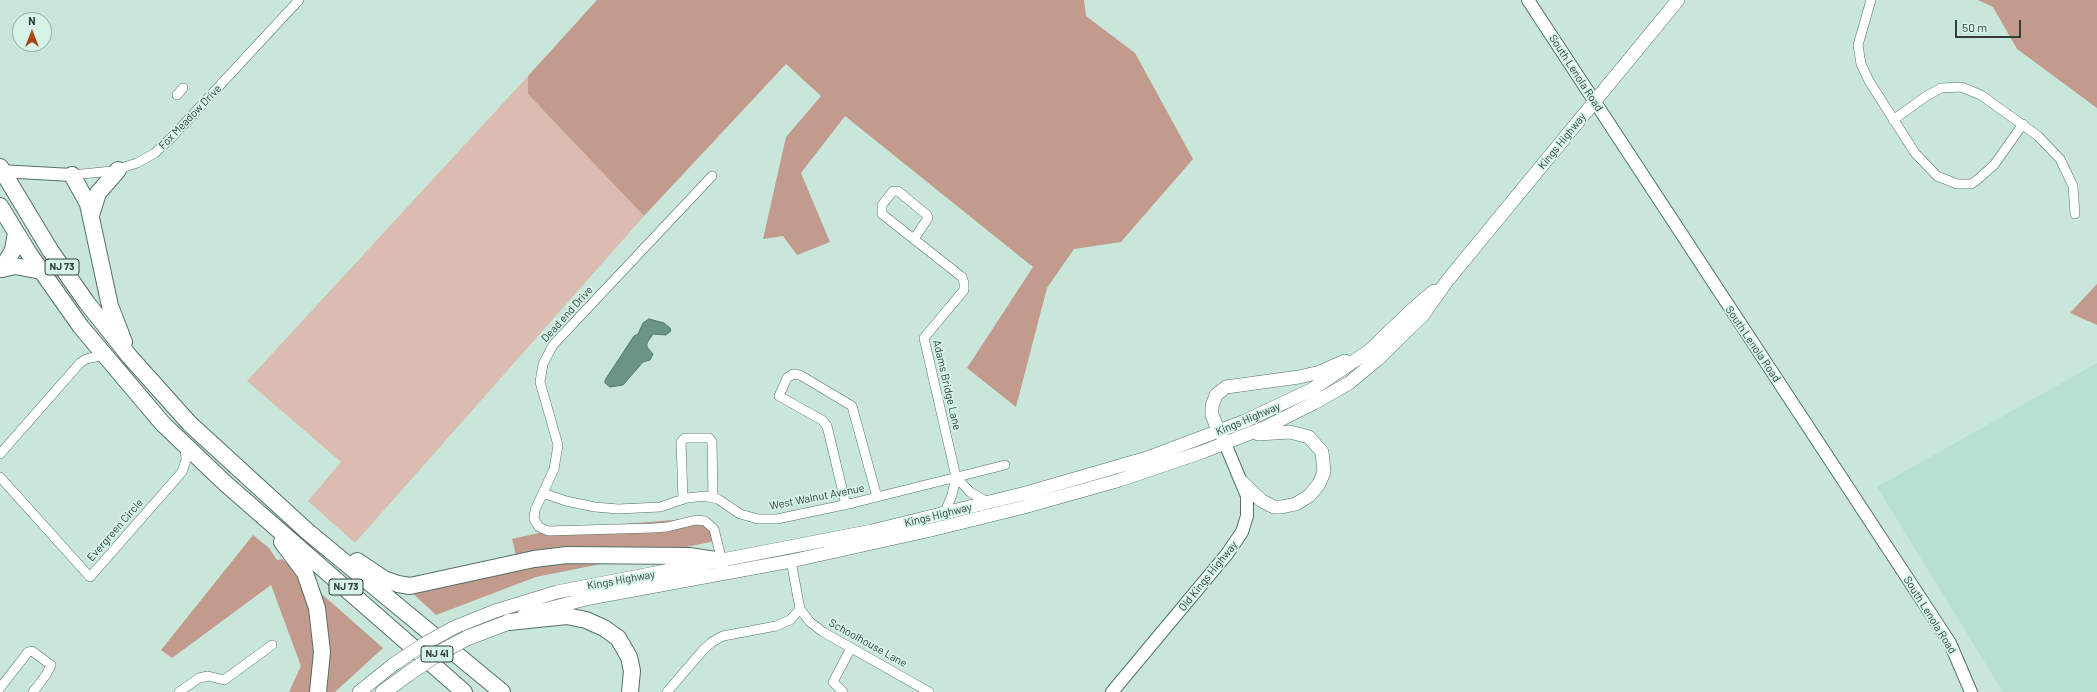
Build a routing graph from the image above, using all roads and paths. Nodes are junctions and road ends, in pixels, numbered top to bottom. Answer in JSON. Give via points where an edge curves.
{"nodes":[{"id":1,"x":298,"y":0,"type":"edge"},
{"id":2,"x":1528,"y":0,"type":"edge"},
{"id":3,"x":1678,"y":0,"type":"edge"},
{"id":4,"x":1871,"y":0,"type":"edge"},
{"id":5,"x":183,"y":88,"type":"dead end"},
{"id":6,"x":177,"y":96,"type":"dead end"},
{"id":7,"x":1594,"y":101,"type":"junction"},
{"id":8,"x":1893,"y":120,"type":"junction"},
{"id":9,"x":2023,"y":124,"type":"junction"},
{"id":10,"x":1,"y":170,"type":"edge"},
{"id":11,"x":118,"y":170,"type":"junction"},
{"id":12,"x":72,"y":175,"type":"junction"},
{"id":13,"x":712,"y":176,"type":"dead end"},
{"id":14,"x":0,"y":206,"type":"edge"},
{"id":15,"x":2075,"y":214,"type":"dead end"},
{"id":16,"x":91,"y":216,"type":"junction"},
{"id":17,"x":16,"y":233,"type":"junction"},
{"id":18,"x":914,"y":239,"type":"junction"},
{"id":19,"x":1,"y":268,"type":"edge"},
{"id":20,"x":40,"y":271,"type":"junction"},
{"id":21,"x":1447,"y":281,"type":"junction"},
{"id":22,"x":1366,"y":353,"type":"junction"},
{"id":23,"x":104,"y":356,"type":"junction"},
{"id":24,"x":130,"y":357,"type":"junction"},
{"id":25,"x":1219,"y":432,"type":"junction"},
{"id":26,"x":1246,"y":435,"type":"junction"},
{"id":27,"x":1225,"y":444,"type":"junction"},
{"id":28,"x":186,"y":446,"type":"junction"},
{"id":29,"x":0,"y":454,"type":"edge"},
{"id":30,"x":1005,"y":465,"type":"dead end"},
{"id":31,"x":0,"y":477,"type":"edge"},
{"id":32,"x":956,"y":477,"type":"junction"},
{"id":33,"x":1242,"y":482,"type":"junction"},
{"id":34,"x":226,"y":484,"type":"junction"},
{"id":35,"x":543,"y":493,"type":"junction"},
{"id":36,"x":877,"y":497,"type":"junction"},
{"id":37,"x":713,"y":498,"type":"junction"},
{"id":38,"x":683,"y":499,"type":"junction"},
{"id":39,"x":989,"y":503,"type":"junction"},
{"id":40,"x":846,"y":505,"type":"junction"},
{"id":41,"x":287,"y":511,"type":"junction"},
{"id":42,"x":944,"y":514,"type":"junction"},
{"id":43,"x":722,"y":561,"type":"junction"},
{"id":44,"x":791,"y":561,"type":"junction"},
{"id":45,"x":800,"y":609,"type":"junction"},
{"id":46,"x":508,"y":622,"type":"junction"},
{"id":47,"x":272,"y":645,"type":"dead end"},
{"id":48,"x":851,"y":648,"type":"junction"},
{"id":49,"x":0,"y":688,"type":"edge"},
{"id":50,"x":33,"y":692,"type":"edge"},
{"id":51,"x":179,"y":692,"type":"edge"},
{"id":52,"x":318,"y":692,"type":"edge"},
{"id":53,"x":359,"y":692,"type":"edge"},
{"id":54,"x":383,"y":692,"type":"edge"},
{"id":55,"x":464,"y":692,"type":"edge"},
{"id":56,"x":502,"y":692,"type":"edge"},
{"id":57,"x":630,"y":692,"type":"edge"},
{"id":58,"x":668,"y":692,"type":"edge"},
{"id":59,"x":843,"y":692,"type":"edge"},
{"id":60,"x":929,"y":692,"type":"edge"},
{"id":61,"x":1112,"y":692,"type":"edge"},
{"id":62,"x":1971,"y":692,"type":"edge"}],
"edges":[{"from":1,"to":11,"type":"street","name":"Fox Meadow Drive","via":[[167,142],[143,160]]},
{"from":2,"to":7,"type":"street","name":"South Lenola Road"},
{"from":3,"to":7,"type":"main road","name":"Kings Highway"},
{"from":4,"to":8,"type":"street","via":[[1860,35],[1858,54],[1864,73]]},
{"from":5,"to":6,"type":"street"},
{"from":7,"to":21,"type":"main road","name":"Kings Highway"},
{"from":7,"to":62,"type":"street","name":"South Lenola Road","via":[[1950,643]]},
{"from":8,"to":9,"type":"street","via":[[1934,91],[1961,87],[1981,95]]},
{"from":8,"to":9,"type":"street","via":[[1925,166],[1937,176],[1957,184],[1970,184],[1983,176],[1999,159]]},
{"from":9,"to":15,"type":"street","via":[[2053,151],[2066,168],[2073,186]]},
{"from":10,"to":12,"type":"street","name":"Fox Meadow Drive"},
{"from":10,"to":24,"type":"highway","number":"NJ 73","via":[[68,277]]},
{"from":11,"to":12,"type":"street","name":"Fox Meadow Drive"},
{"from":11,"to":16,"type":"highway","via":[[98,193]]},
{"from":12,"to":16,"type":"highway","via":[[84,194]]},
{"from":13,"to":35,"type":"street","name":"Dead end Drive","via":[[553,345],[543,364],[540,382],[558,445],[554,469]]},
{"from":14,"to":17,"type":"highway","number":"NJ 73"},
{"from":16,"to":24,"type":"highway","via":[[110,306]]},
{"from":17,"to":19,"type":"highway","via":[[13,250]]},
{"from":17,"to":20,"type":"highway","number":"NJ 73"},
{"from":18,"to":18,"type":"street","name":"Adams Bridge Lane","via":[[882,214],[882,205],[893,191],[898,191],[927,215],[928,218]]},
{"from":18,"to":32,"type":"street","name":"Adams Bridge Lane","via":[[962,277],[964,283],[964,290],[924,338]]},
{"from":19,"to":20,"type":"highway","via":[[15,266]]},
{"from":20,"to":23,"type":"highway","number":"NJ 73"},
{"from":21,"to":22,"type":"main road","name":"Kings Highway","number":"NJ 41"},
{"from":21,"to":26,"type":"main road","name":"Kings Highway","number":"NJ 41","via":[[1411,328],[1349,383]]},
{"from":22,"to":25,"type":"main road","name":"Kings Highway","number":"NJ 41","via":[[1330,379],[1292,400]]},
{"from":22,"to":25,"type":"main road","via":[[1320,372],[1226,387],[1216,394],[1212,406],[1212,415]]},
{"from":23,"to":28,"type":"highway","number":"NJ 73","via":[[142,401]]},
{"from":23,"to":29,"type":"street","via":[[86,359],[80,363]]},
{"from":24,"to":41,"type":"highway","number":"NJ 73","via":[[190,424]]},
{"from":25,"to":27,"type":"street","name":"Old Kings Highway"},
{"from":25,"to":39,"type":"main road","name":"Kings Highway","number":"NJ 41","via":[[1119,466]]},
{"from":26,"to":27,"type":"main road","number":"NJ 41"},
{"from":26,"to":33,"type":"main road","via":[[1290,432],[1304,434],[1319,446],[1325,466],[1322,479],[1315,490],[1303,500],[1288,506],[1274,507],[1267,504]]},
{"from":27,"to":33,"type":"street","name":"Old Kings Highway"},
{"from":27,"to":44,"type":"main road","name":"Kings Highway","number":"NJ 41","via":[[1146,472],[1030,505]]},
{"from":28,"to":31,"type":"street","name":"Evergreen Circle","via":[[186,460],[182,472],[90,577]]},
{"from":28,"to":34,"type":"highway","number":"NJ 73"},
{"from":30,"to":32,"type":"street","name":"West Walnut Avenue"},
{"from":32,"to":36,"type":"street","name":"West Walnut Avenue"},
{"from":32,"to":39,"type":"street","via":[[964,487]]},
{"from":32,"to":42,"type":"street","name":"Adams Bridge Lane"},
{"from":33,"to":61,"type":"street","name":"Old Kings Highway","via":[[1248,510],[1246,524],[1239,538]]},
{"from":34,"to":52,"type":"highway","via":[[241,505],[289,550],[309,582],[317,608],[322,640]]},
{"from":34,"to":55,"type":"highway","number":"NJ 73"},
{"from":35,"to":38,"type":"street","via":[[580,504],[618,509],[660,507]]},
{"from":35,"to":43,"type":"street","name":"Dead end Drive","via":[[535,510],[534,520],[539,527],[548,531],[666,527],[696,520],[705,521],[714,529]]},
{"from":36,"to":40,"type":"street","name":"West Walnut Avenue"},
{"from":36,"to":40,"type":"street","via":[[852,406],[800,375],[793,374],[787,378],[779,396],[822,420],[827,426]]},
{"from":37,"to":38,"type":"street"},
{"from":37,"to":38,"type":"street","via":[[712,442],[709,438],[685,438],[681,442]]},
{"from":37,"to":40,"type":"street","name":"West Walnut Avenue","via":[[740,514],[758,519],[777,520]]},
{"from":39,"to":42,"type":"main road","name":"Kings Highway","number":"NJ 41"},
{"from":41,"to":43,"type":"highway","via":[[312,526],[377,574],[404,586],[534,559],[562,556],[689,556]]},
{"from":41,"to":56,"type":"highway","number":"NJ 73","via":[[308,532]]},
{"from":42,"to":43,"type":"main road","name":"Kings Highway","number":"NJ 41"},
{"from":43,"to":53,"type":"main road","name":"Kings Highway","number":"NJ 41","bridge":true,"via":[[557,592],[495,611],[455,627],[424,644]]},
{"from":44,"to":45,"type":"street"},
{"from":44,"to":46,"type":"main road","name":"Kings Highway","number":"NJ 41","via":[[590,598]]},
{"from":45,"to":48,"type":"street","name":"Schoolhouse Lane","via":[[810,622]]},
{"from":45,"to":58,"type":"street","via":[[783,624],[723,636],[712,642]]},
{"from":46,"to":54,"type":"main road","name":"Kings Highway","number":"NJ 41","bridge":true,"via":[[467,638],[437,654]]},
{"from":46,"to":57,"type":"highway","via":[[567,616],[586,620],[604,628],[618,638],[630,657]]},
{"from":47,"to":51,"type":"street","via":[[224,680],[208,676],[199,678]]},
{"from":48,"to":59,"type":"street","via":[[833,682]]},
{"from":48,"to":60,"type":"street","name":"Schoolhouse Lane"},
{"from":49,"to":50,"type":"street","via":[[28,652],[32,651],[51,665]]}]}
